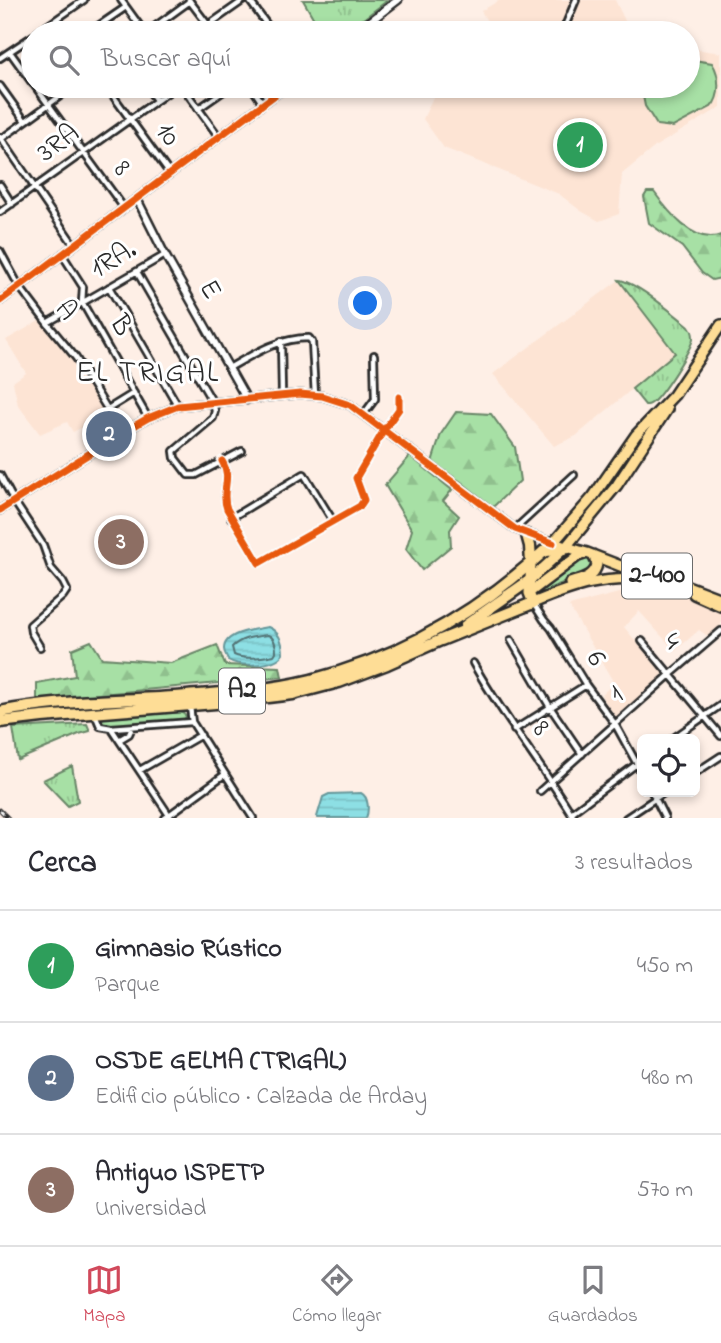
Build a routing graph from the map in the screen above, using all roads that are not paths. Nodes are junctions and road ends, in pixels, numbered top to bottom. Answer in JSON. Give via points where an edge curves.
{"nodes":[{"id":1,"x":84,"y":0,"type":"edge"},
{"id":2,"x":121,"y":0,"type":"edge"},
{"id":3,"x":246,"y":0,"type":"edge"},
{"id":4,"x":398,"y":0,"type":"edge"},
{"id":5,"x":576,"y":0,"type":"edge"},
{"id":6,"x":190,"y":1,"type":"edge"},
{"id":7,"x":126,"y":7,"type":"junction"},
{"id":8,"x":58,"y":19,"type":"joint"},
{"id":9,"x":55,"y":21,"type":"edge"},
{"id":10,"x":106,"y":21,"type":"edge"},
{"id":11,"x":137,"y":21,"type":"edge"},
{"id":12,"x":162,"y":21,"type":"edge"},
{"id":13,"x":204,"y":21,"type":"edge"},
{"id":14,"x":215,"y":21,"type":"edge"},
{"id":15,"x":264,"y":21,"type":"edge"},
{"id":16,"x":371,"y":21,"type":"edge"},
{"id":17,"x":567,"y":21,"type":"edge"},
{"id":18,"x":21,"y":45,"type":"edge"},
{"id":19,"x":10,"y":52,"type":"junction"},
{"id":20,"x":0,"y":58,"type":"edge"},
{"id":21,"x":21,"y":67,"type":"edge"},
{"id":22,"x":0,"y":86,"type":"edge"},
{"id":23,"x":44,"y":98,"type":"edge"},
{"id":24,"x":57,"y":98,"type":"edge"},
{"id":25,"x":115,"y":98,"type":"edge"},
{"id":26,"x":159,"y":98,"type":"edge"},
{"id":27,"x":190,"y":98,"type":"edge"},
{"id":28,"x":214,"y":98,"type":"edge"},
{"id":29,"x":259,"y":98,"type":"edge"},
{"id":30,"x":271,"y":98,"type":"edge"},
{"id":31,"x":156,"y":100,"type":"joint"},
{"id":32,"x":48,"y":104,"type":"junction"},
{"id":33,"x":263,"y":104,"type":"junction"},
{"id":34,"x":198,"y":109,"type":"junction"},
{"id":35,"x":130,"y":119,"type":"junction"},
{"id":36,"x":25,"y":121,"type":"junction"},
{"id":37,"x":219,"y":137,"type":"junction"},
{"id":38,"x":0,"y":138,"type":"edge"},
{"id":39,"x":83,"y":153,"type":"junction"},
{"id":40,"x":170,"y":174,"type":"junction"},
{"id":41,"x":0,"y":185,"type":"edge"},
{"id":42,"x":34,"y":188,"type":"junction"},
{"id":43,"x":136,"y":199,"type":"junction"},
{"id":44,"x":12,"y":204,"type":"junction"},
{"id":45,"x":124,"y":209,"type":"junction"},
{"id":46,"x":0,"y":212,"type":"edge"},
{"id":47,"x":74,"y":245,"type":"junction"},
{"id":48,"x":0,"y":251,"type":"edge"},
{"id":49,"x":62,"y":254,"type":"junction"},
{"id":50,"x":165,"y":255,"type":"junction"},
{"id":51,"x":137,"y":272,"type":"junction"},
{"id":52,"x":19,"y":286,"type":"junction"},
{"id":53,"x":83,"y":287,"type":"junction"},
{"id":54,"x":109,"y":287,"type":"junction"},
{"id":55,"x":96,"y":294,"type":"junction"},
{"id":56,"x":0,"y":301,"type":"edge"},
{"id":57,"x":82,"y":302,"type":"junction"},
{"id":58,"x":47,"y":323,"type":"junction"},
{"id":59,"x":721,"y":325,"type":"edge"},
{"id":60,"x":281,"y":341,"type":"junction"},
{"id":61,"x":374,"y":355,"type":"dead end"},
{"id":62,"x":229,"y":368,"type":"junction"},
{"id":63,"x":134,"y":393,"type":"junction"},
{"id":64,"x":282,"y":394,"type":"junction"},
{"id":65,"x":314,"y":395,"type":"junction"},
{"id":66,"x":399,"y":397,"type":"dead end"},
{"id":67,"x":247,"y":400,"type":"junction"},
{"id":68,"x":213,"y":403,"type":"junction"},
{"id":69,"x":178,"y":406,"type":"junction"},
{"id":70,"x":108,"y":409,"type":"junction"},
{"id":71,"x":364,"y":414,"type":"junction"},
{"id":72,"x":148,"y":418,"type":"junction"},
{"id":73,"x":654,"y":423,"type":"junction"},
{"id":74,"x":384,"y":430,"type":"junction"},
{"id":75,"x":122,"y":433,"type":"junction"},
{"id":76,"x":242,"y":451,"type":"dead end"},
{"id":77,"x":222,"y":461,"type":"junction"},
{"id":78,"x":0,"y":475,"type":"edge"},
{"id":79,"x":574,"y":475,"type":"dead end"},
{"id":80,"x":14,"y":501,"type":"junction"},
{"id":81,"x":0,"y":510,"type":"edge"},
{"id":82,"x":231,"y":518,"type":"junction"},
{"id":83,"x":333,"y":521,"type":"junction"},
{"id":84,"x":583,"y":527,"type":"junction"},
{"id":85,"x":515,"y":529,"type":"junction"},
{"id":86,"x":527,"y":534,"type":"junction"},
{"id":87,"x":553,"y":543,"type":"junction"},
{"id":88,"x":565,"y":548,"type":"junction"},
{"id":89,"x":589,"y":554,"type":"junction"},
{"id":90,"x":541,"y":555,"type":"junction"},
{"id":91,"x":531,"y":564,"type":"junction"},
{"id":92,"x":530,"y":580,"type":"junction"},
{"id":93,"x":548,"y":597,"type":"junction"},
{"id":94,"x":531,"y":598,"type":"junction"},
{"id":95,"x":721,"y":599,"type":"edge"},
{"id":96,"x":721,"y":606,"type":"edge"},
{"id":97,"x":721,"y":631,"type":"edge"},
{"id":98,"x":442,"y":640,"type":"junction"},
{"id":99,"x":511,"y":640,"type":"dead end"},
{"id":100,"x":642,"y":640,"type":"dead end"},
{"id":101,"x":40,"y":647,"type":"dead end"},
{"id":102,"x":473,"y":663,"type":"dead end"},
{"id":103,"x":671,"y":674,"type":"junction"},
{"id":104,"x":586,"y":685,"type":"junction"},
{"id":105,"x":721,"y":705,"type":"edge"},
{"id":106,"x":189,"y":706,"type":"junction"},
{"id":107,"x":550,"y":707,"type":"junction"},
{"id":108,"x":0,"y":712,"type":"edge"},
{"id":109,"x":95,"y":713,"type":"junction"},
{"id":110,"x":705,"y":716,"type":"junction"},
{"id":111,"x":0,"y":722,"type":"edge"},
{"id":112,"x":192,"y":722,"type":"junction"},
{"id":113,"x":615,"y":724,"type":"junction"},
{"id":114,"x":132,"y":727,"type":"junction"},
{"id":115,"x":111,"y":728,"type":"junction"},
{"id":116,"x":514,"y":730,"type":"junction"},
{"id":117,"x":679,"y":734,"type":"edge"},
{"id":118,"x":201,"y":735,"type":"junction"},
{"id":119,"x":721,"y":736,"type":"edge"},
{"id":120,"x":119,"y":740,"type":"junction"},
{"id":121,"x":582,"y":754,"type":"junction"},
{"id":122,"x":721,"y":756,"type":"edge"},
{"id":123,"x":637,"y":757,"type":"edge"},
{"id":124,"x":637,"y":764,"type":"edge"},
{"id":125,"x":140,"y":770,"type":"junction"},
{"id":126,"x":700,"y":770,"type":"edge"},
{"id":127,"x":225,"y":775,"type":"junction"},
{"id":128,"x":552,"y":781,"type":"junction"},
{"id":129,"x":540,"y":790,"type":"dead end"},
{"id":130,"x":655,"y":798,"type":"joint"},
{"id":131,"x":573,"y":815,"type":"edge"},
{"id":132,"x":168,"y":817,"type":"edge"},
{"id":133,"x":253,"y":818,"type":"edge"},
{"id":134,"x":625,"y":818,"type":"edge"},
{"id":135,"x":665,"y":818,"type":"edge"}],
"edges":[{"from":1,"to":8,"type":"street"},
{"from":2,"to":7,"type":"street"},
{"from":3,"to":14,"type":"street"},
{"from":3,"to":15,"type":"street"},
{"from":4,"to":16,"type":"street"},
{"from":5,"to":17,"type":"street"},
{"from":6,"to":12,"type":"street"},
{"from":6,"to":13,"type":"street"},
{"from":7,"to":10,"type":"street"},
{"from":7,"to":11,"type":"street"},
{"from":8,"to":9,"type":"street"},
{"from":18,"to":19,"type":"street"},
{"from":19,"to":20,"type":"street"},
{"from":19,"to":21,"type":"street","name":"8"},
{"from":22,"to":36,"type":"street"},
{"from":23,"to":32,"type":"street","name":"8"},
{"from":24,"to":32,"type":"street"},
{"from":25,"to":35,"type":"street","name":"10"},
{"from":26,"to":31,"type":"street","name":"3RA"},
{"from":27,"to":34,"type":"street"},
{"from":28,"to":34,"type":"street"},
{"from":29,"to":33,"type":"street"},
{"from":30,"to":33,"type":"street"},
{"from":31,"to":35,"type":"street","name":"3RA"},
{"from":32,"to":36,"type":"street"},
{"from":32,"to":39,"type":"street","name":"8"},
{"from":33,"to":37,"type":"street"},
{"from":34,"to":37,"type":"street"},
{"from":35,"to":39,"type":"street","name":"3RA"},
{"from":35,"to":40,"type":"street","name":"10"},
{"from":36,"to":38,"type":"street"},
{"from":37,"to":40,"type":"street"},
{"from":38,"to":42,"type":"street"},
{"from":39,"to":42,"type":"street","name":"3RA"},
{"from":39,"to":45,"type":"street","name":"8"},
{"from":40,"to":43,"type":"street"},
{"from":41,"to":44,"type":"street"},
{"from":42,"to":44,"type":"street","name":"3RA"},
{"from":42,"to":47,"type":"street"},
{"from":43,"to":45,"type":"street"},
{"from":43,"to":50,"type":"street","name":"E"},
{"from":44,"to":46,"type":"street","name":"3RA"},
{"from":45,"to":47,"type":"street"},
{"from":47,"to":49,"type":"street"},
{"from":48,"to":52,"type":"street"},
{"from":49,"to":52,"type":"street"},
{"from":49,"to":53,"type":"street"},
{"from":50,"to":51,"type":"street","name":"1RA."},
{"from":50,"to":62,"type":"street","name":"E"},
{"from":51,"to":54,"type":"street","name":"1RA."},
{"from":51,"to":68,"type":"street"},
{"from":52,"to":56,"type":"street"},
{"from":52,"to":58,"type":"street","name":"A"},
{"from":53,"to":55,"type":"street"},
{"from":53,"to":57,"type":"street","name":"B"},
{"from":54,"to":55,"type":"street","name":"1RA."},
{"from":54,"to":69,"type":"street"},
{"from":55,"to":57,"type":"street","name":"1RA."},
{"from":57,"to":58,"type":"street","name":"1RA."},
{"from":57,"to":63,"type":"street","name":"B"},
{"from":58,"to":70,"type":"street","name":"A"},
{"from":59,"to":73,"type":"highway","number":"A2"},
{"from":60,"to":62,"type":"street"},
{"from":60,"to":64,"type":"street"},
{"from":60,"to":65,"type":"street","via":[[307,337],[312,342]]},
{"from":61,"to":71,"type":"street","via":[[375,399]]},
{"from":62,"to":67,"type":"street","name":"E"},
{"from":63,"to":70,"type":"street"},
{"from":63,"to":72,"type":"street","name":"B"},
{"from":64,"to":65,"type":"street"},
{"from":64,"to":67,"type":"street"},
{"from":65,"to":71,"type":"street"},
{"from":66,"to":74,"type":"street","via":[[399,409]]},
{"from":67,"to":68,"type":"street"},
{"from":68,"to":69,"type":"street"},
{"from":68,"to":77,"type":"street","via":[[213,418],[174,452],[188,475]]},
{"from":69,"to":72,"type":"street"},
{"from":70,"to":75,"type":"street","name":"A"},
{"from":71,"to":74,"type":"street"},
{"from":72,"to":75,"type":"street"},
{"from":73,"to":84,"type":"highway","number":"A2","via":[[617,485]]},
{"from":73,"to":87,"type":"highway","number":"A2","via":[[636,435],[593,498]]},
{"from":74,"to":83,"type":"street","via":[[356,478],[364,500]]},
{"from":74,"to":85,"type":"street"},
{"from":75,"to":80,"type":"street"},
{"from":76,"to":77,"type":"street"},
{"from":77,"to":82,"type":"street","via":[[228,475],[224,502]]},
{"from":78,"to":80,"type":"street"},
{"from":79,"to":85,"type":"street"},
{"from":80,"to":81,"type":"street"},
{"from":80,"to":101,"type":"street","via":[[67,590],[30,625]]},
{"from":82,"to":83,"type":"street","via":[[259,563]]},
{"from":82,"to":83,"type":"street","via":[[304,474]]},
{"from":84,"to":88,"type":"highway","number":"A2"},
{"from":84,"to":89,"type":"highway","via":[[581,543]]},
{"from":85,"to":86,"type":"street"},
{"from":86,"to":87,"type":"street"},
{"from":86,"to":91,"type":"highway"},
{"from":87,"to":88,"type":"highway"},
{"from":87,"to":90,"type":"highway","number":"A2"},
{"from":88,"to":89,"type":"highway","number":"2-400"},
{"from":88,"to":90,"type":"highway","number":"2-400"},
{"from":88,"to":92,"type":"highway","number":"A2"},
{"from":89,"to":93,"type":"highway","via":[[597,564],[594,572]]},
{"from":89,"to":94,"type":"highway","via":[[578,556]]},
{"from":89,"to":95,"type":"highway","number":"2-400"},
{"from":90,"to":91,"type":"highway","number":"A2"},
{"from":91,"to":92,"type":"highway"},
{"from":91,"to":108,"type":"highway","number":"A2","via":[[438,629],[384,655],[301,682]]},
{"from":92,"to":94,"type":"highway"},
{"from":92,"to":98,"type":"highway","number":"A2"},
{"from":93,"to":94,"type":"highway","number":"2-400"},
{"from":93,"to":96,"type":"highway","number":"2-400","via":[[604,579],[637,579],[673,586]]},
{"from":94,"to":98,"type":"highway","number":"2-400"},
{"from":94,"to":104,"type":"street","name":"6"},
{"from":97,"to":103,"type":"street","name":"1"},
{"from":98,"to":106,"type":"highway","number":"A2","via":[[316,688]]},
{"from":99,"to":107,"type":"street"},
{"from":100,"to":103,"type":"street","name":"4"},
{"from":102,"to":116,"type":"street","name":"8"},
{"from":103,"to":110,"type":"street","name":"4"},
{"from":103,"to":113,"type":"street","name":"1"},
{"from":104,"to":107,"type":"street"},
{"from":104,"to":113,"type":"street","name":"6"},
{"from":105,"to":110,"type":"street"},
{"from":106,"to":109,"type":"highway","number":"A2"},
{"from":106,"to":112,"type":"street"},
{"from":107,"to":116,"type":"street"},
{"from":107,"to":121,"type":"street"},
{"from":109,"to":111,"type":"highway","number":"A2"},
{"from":109,"to":115,"type":"street","via":[[100,726]]},
{"from":110,"to":117,"type":"street"},
{"from":110,"to":119,"type":"street","name":"4"},
{"from":112,"to":114,"type":"street"},
{"from":112,"to":118,"type":"street"},
{"from":113,"to":121,"type":"street","name":"1"},
{"from":113,"to":123,"type":"street","name":"6"},
{"from":114,"to":115,"type":"street"},
{"from":114,"to":120,"type":"street"},
{"from":115,"to":120,"type":"street"},
{"from":116,"to":128,"type":"street","name":"8"},
{"from":118,"to":125,"type":"street"},
{"from":118,"to":127,"type":"street"},
{"from":120,"to":125,"type":"street"},
{"from":121,"to":128,"type":"street","name":"1"},
{"from":122,"to":126,"type":"street"},
{"from":124,"to":131,"type":"street"},
{"from":125,"to":132,"type":"street"},
{"from":127,"to":132,"type":"street"},
{"from":127,"to":133,"type":"street"},
{"from":128,"to":129,"type":"street","name":"1"},
{"from":128,"to":131,"type":"street","name":"8"},
{"from":130,"to":134,"type":"street"},
{"from":130,"to":135,"type":"street"}]}
